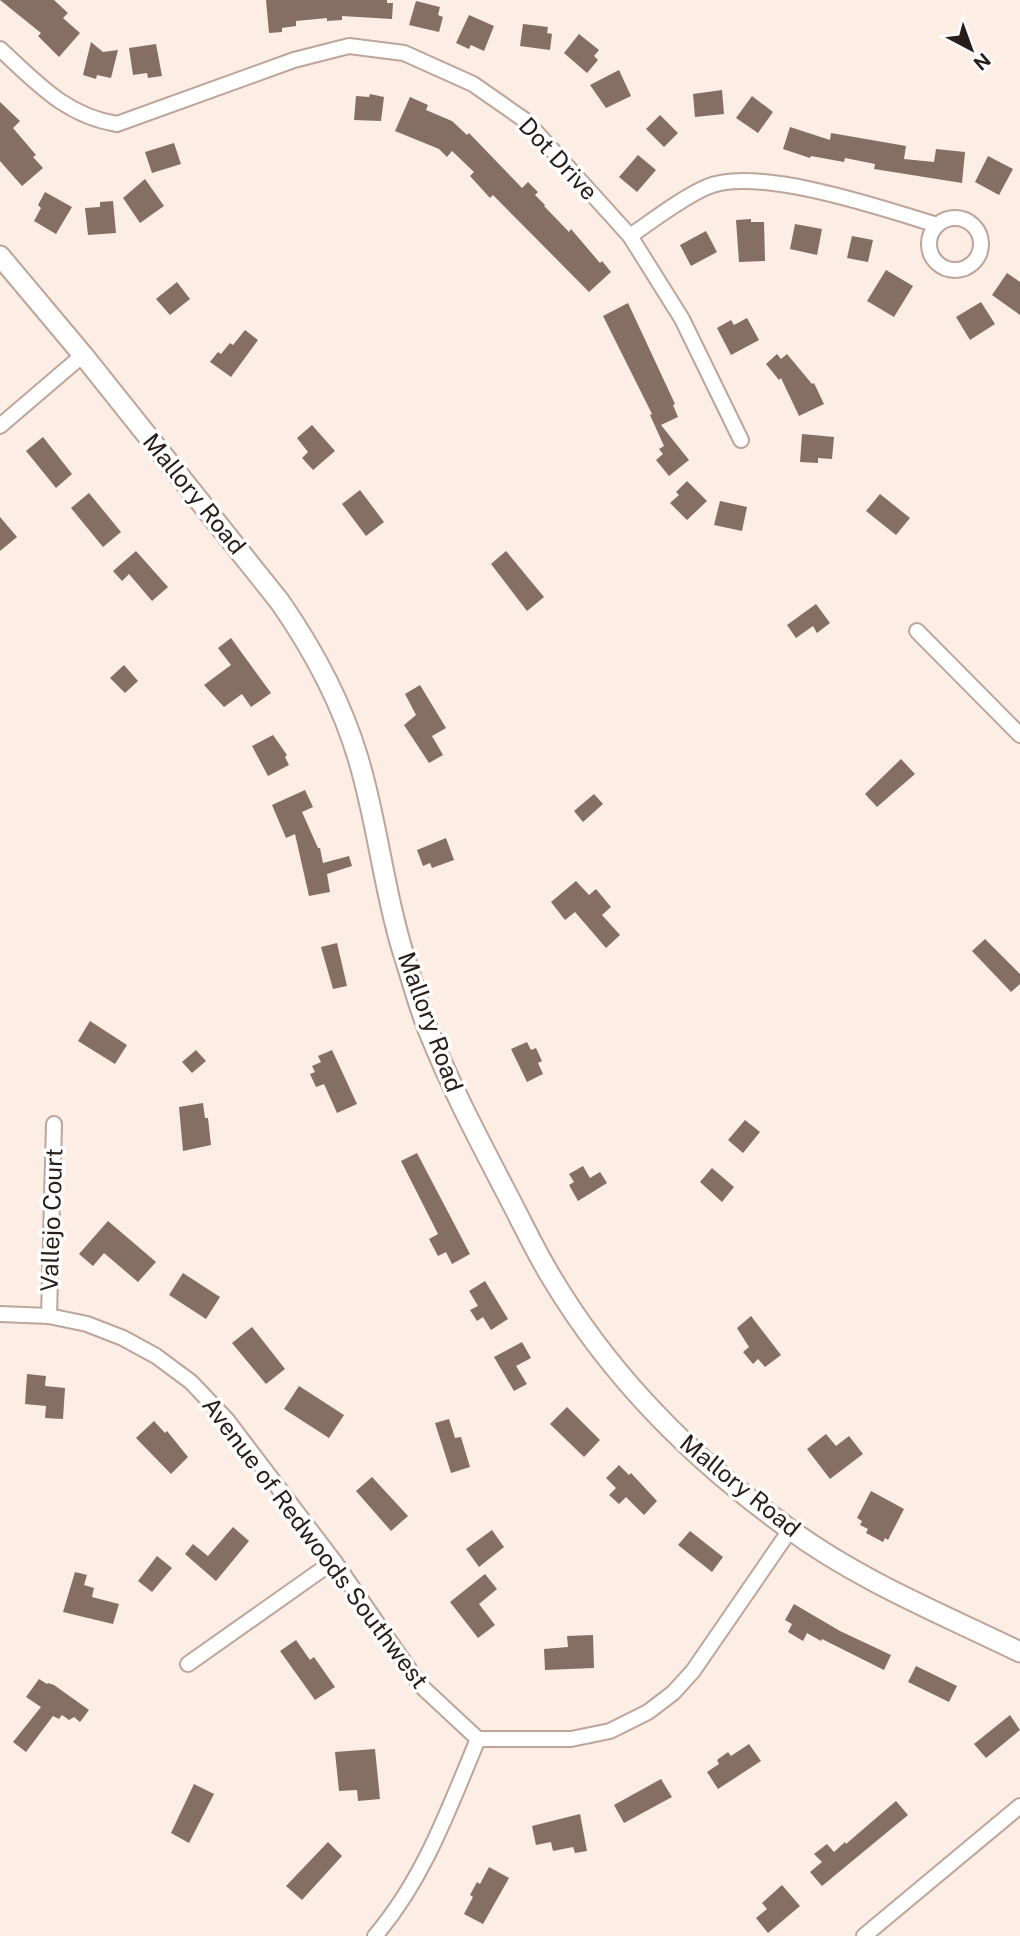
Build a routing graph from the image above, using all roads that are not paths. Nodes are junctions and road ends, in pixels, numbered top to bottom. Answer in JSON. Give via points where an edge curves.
{"nodes":[{"id":1,"x":0,"y":49,"type":"edge"},
{"id":2,"x":937,"y":225,"type":"dead end"},
{"id":3,"x":630,"y":236,"type":"junction"},
{"id":4,"x":0,"y":256,"type":"edge"},
{"id":5,"x":83,"y":355,"type":"junction"},
{"id":6,"x":0,"y":426,"type":"edge"},
{"id":7,"x":741,"y":440,"type":"dead end"},
{"id":8,"x":917,"y":631,"type":"dead end"},
{"id":9,"x":1020,"y":735,"type":"edge"},
{"id":10,"x":54,"y":1124,"type":"dead end"},
{"id":11,"x":0,"y":1314,"type":"edge"},
{"id":12,"x":49,"y":1316,"type":"junction"},
{"id":13,"x":790,"y":1530,"type":"junction"},
{"id":14,"x":334,"y":1561,"type":"junction"},
{"id":15,"x":1020,"y":1652,"type":"edge"},
{"id":16,"x":188,"y":1664,"type":"dead end"},
{"id":17,"x":478,"y":1739,"type":"junction"},
{"id":18,"x":1020,"y":1806,"type":"edge"},
{"id":19,"x":375,"y":1936,"type":"edge"},
{"id":20,"x":864,"y":1936,"type":"edge"}],
"edges":[{"from":1,"to":3,"type":"street","name":"Dot Drive","via":[[67,107],[117,124],[294,60],[349,46],[404,53],[473,84],[526,121]]},
{"from":2,"to":3,"type":"street","via":[[776,183],[727,181],[707,186]]},
{"from":3,"to":7,"type":"street","name":"Dot Drive","via":[[682,319]]},
{"from":4,"to":5,"type":"street","name":"Mallory Road"},
{"from":5,"to":6,"type":"street"},
{"from":5,"to":13,"type":"street","name":"Mallory Road","via":[[280,602],[326,674],[359,760],[398,937],[428,1029],[464,1113],[553,1280],[601,1351],[657,1416],[720,1476]]},
{"from":8,"to":9,"type":"street"},
{"from":10,"to":12,"type":"street","name":"Vallejo Court"},
{"from":11,"to":12,"type":"street","name":"Avenue of Redwoods Southwest"},
{"from":12,"to":14,"type":"street","name":"Avenue of Redwoods Southwest","via":[[123,1338],[191,1382],[227,1420]]},
{"from":13,"to":15,"type":"street","name":"Mallory Road","via":[[886,1587]]},
{"from":13,"to":17,"type":"street","via":[[693,1671],[648,1712],[610,1731],[571,1739]]},
{"from":14,"to":16,"type":"street"},
{"from":14,"to":17,"type":"street","name":"Avenue of Redwoods Southwest","via":[[419,1685]]},
{"from":17,"to":19,"type":"street","via":[[431,1851],[397,1910]]},
{"from":18,"to":20,"type":"street"}]}
